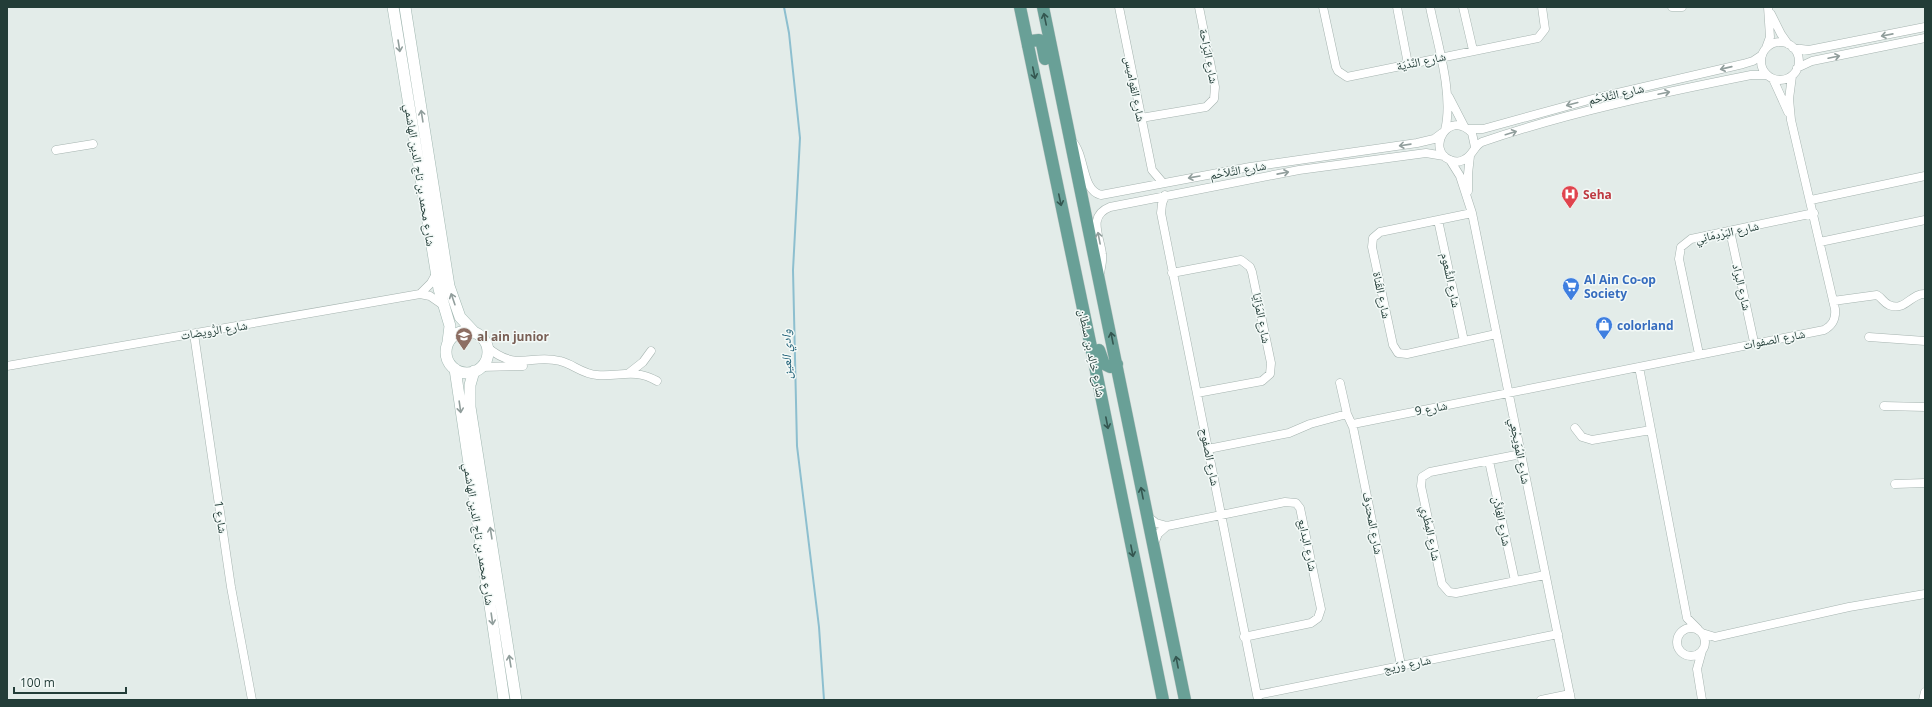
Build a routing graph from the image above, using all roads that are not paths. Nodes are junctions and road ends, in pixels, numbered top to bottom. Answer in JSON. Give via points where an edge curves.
{"nodes":[{"id":1,"x":393,"y":7,"type":"edge"},
{"id":2,"x":405,"y":7,"type":"edge"},
{"id":3,"x":1020,"y":7,"type":"edge"},
{"id":4,"x":1043,"y":7,"type":"edge"},
{"id":5,"x":1119,"y":7,"type":"edge"},
{"id":6,"x":1199,"y":7,"type":"edge"},
{"id":7,"x":1323,"y":7,"type":"edge"},
{"id":8,"x":1396,"y":7,"type":"edge"},
{"id":9,"x":1430,"y":7,"type":"edge"},
{"id":10,"x":1463,"y":7,"type":"edge"},
{"id":11,"x":1542,"y":7,"type":"edge"},
{"id":12,"x":1672,"y":7,"type":"edge"},
{"id":13,"x":1682,"y":7,"type":"edge"},
{"id":14,"x":1769,"y":8,"type":"edge"},
{"id":15,"x":1925,"y":27,"type":"edge"},
{"id":16,"x":1925,"y":38,"type":"edge"},
{"id":17,"x":1028,"y":46,"type":"junction"},
{"id":18,"x":1791,"y":46,"type":"junction"},
{"id":19,"x":1473,"y":50,"type":"junction"},
{"id":20,"x":1764,"y":52,"type":"junction"},
{"id":21,"x":1440,"y":57,"type":"junction"},
{"id":22,"x":1408,"y":64,"type":"junction"},
{"id":23,"x":1797,"y":68,"type":"junction"},
{"id":24,"x":1792,"y":76,"type":"junction"},
{"id":25,"x":1770,"y":77,"type":"junction"},
{"id":26,"x":1447,"y":92,"type":"junction"},
{"id":27,"x":1141,"y":118,"type":"junction"},
{"id":28,"x":1066,"y":120,"type":"junction"},
{"id":29,"x":1791,"y":120,"type":"junction"},
{"id":30,"x":1466,"y":128,"type":"junction"},
{"id":31,"x":1444,"y":131,"type":"junction"},
{"id":32,"x":1070,"y":138,"type":"junction"},
{"id":33,"x":93,"y":144,"type":"dead end"},
{"id":34,"x":1475,"y":147,"type":"junction"},
{"id":35,"x":56,"y":150,"type":"dead end"},
{"id":36,"x":1470,"y":156,"type":"junction"},
{"id":37,"x":1447,"y":158,"type":"junction"},
{"id":38,"x":1152,"y":170,"type":"junction"},
{"id":39,"x":1925,"y":176,"type":"edge"},
{"id":40,"x":1163,"y":183,"type":"junction"},
{"id":41,"x":1146,"y":186,"type":"junction"},
{"id":42,"x":1166,"y":195,"type":"junction"},
{"id":43,"x":1147,"y":199,"type":"junction"},
{"id":44,"x":1811,"y":200,"type":"junction"},
{"id":45,"x":1469,"y":202,"type":"junction"},
{"id":46,"x":1160,"y":213,"type":"junction"},
{"id":47,"x":1472,"y":213,"type":"junction"},
{"id":48,"x":1814,"y":213,"type":"junction"},
{"id":49,"x":1438,"y":220,"type":"junction"},
{"id":50,"x":1925,"y":220,"type":"edge"},
{"id":51,"x":1730,"y":231,"type":"junction"},
{"id":52,"x":1820,"y":242,"type":"junction"},
{"id":53,"x":1172,"y":273,"type":"junction"},
{"id":54,"x":436,"y":274,"type":"junction"},
{"id":55,"x":1099,"y":276,"type":"junction"},
{"id":56,"x":420,"y":294,"type":"junction"},
{"id":57,"x":1925,"y":294,"type":"edge"},
{"id":58,"x":1081,"y":300,"type":"junction"},
{"id":59,"x":1834,"y":304,"type":"junction"},
{"id":60,"x":443,"y":305,"type":"junction"},
{"id":61,"x":474,"y":332,"type":"junction"},
{"id":62,"x":194,"y":334,"type":"junction"},
{"id":63,"x":1496,"y":334,"type":"junction"},
{"id":64,"x":1869,"y":337,"type":"dead end"},
{"id":65,"x":1464,"y":341,"type":"junction"},
{"id":66,"x":448,"y":342,"type":"junction"},
{"id":67,"x":1754,"y":342,"type":"junction"},
{"id":68,"x":1925,"y":342,"type":"edge"},
{"id":69,"x":487,"y":347,"type":"junction"},
{"id":70,"x":651,"y":351,"type":"dead end"},
{"id":71,"x":1699,"y":354,"type":"junction"},
{"id":72,"x":533,"y":361,"type":"junction"},
{"id":73,"x":1117,"y":364,"type":"junction"},
{"id":74,"x":7,"y":366,"type":"edge"},
{"id":75,"x":1639,"y":366,"type":"junction"},
{"id":76,"x":454,"y":369,"type":"junction"},
{"id":77,"x":477,"y":369,"type":"junction"},
{"id":78,"x":629,"y":373,"type":"junction"},
{"id":79,"x":656,"y":381,"type":"dead end"},
{"id":80,"x":1340,"y":383,"type":"dead end"},
{"id":81,"x":1197,"y":393,"type":"junction"},
{"id":82,"x":1509,"y":393,"type":"junction"},
{"id":83,"x":1884,"y":406,"type":"dead end"},
{"id":84,"x":1925,"y":407,"type":"edge"},
{"id":85,"x":1346,"y":414,"type":"junction"},
{"id":86,"x":1353,"y":424,"type":"junction"},
{"id":87,"x":1575,"y":428,"type":"dead end"},
{"id":88,"x":1651,"y":430,"type":"junction"},
{"id":89,"x":1208,"y":449,"type":"junction"},
{"id":90,"x":1521,"y":454,"type":"junction"},
{"id":91,"x":1489,"y":461,"type":"junction"},
{"id":92,"x":1925,"y":483,"type":"edge"},
{"id":93,"x":1895,"y":484,"type":"dead end"},
{"id":94,"x":1146,"y":515,"type":"junction"},
{"id":95,"x":1221,"y":515,"type":"junction"},
{"id":96,"x":1167,"y":526,"type":"junction"},
{"id":97,"x":1153,"y":547,"type":"junction"},
{"id":98,"x":1545,"y":575,"type":"junction"},
{"id":99,"x":1515,"y":580,"type":"junction"},
{"id":100,"x":1925,"y":594,"type":"edge"},
{"id":101,"x":1687,"y":618,"type":"junction"},
{"id":102,"x":1681,"y":631,"type":"junction"},
{"id":103,"x":1700,"y":631,"type":"junction"},
{"id":104,"x":1558,"y":634,"type":"junction"},
{"id":105,"x":1244,"y":637,"type":"junction"},
{"id":106,"x":1715,"y":637,"type":"junction"},
{"id":107,"x":1703,"y":649,"type":"junction"},
{"id":108,"x":1685,"y":655,"type":"junction"},
{"id":109,"x":1401,"y":665,"type":"junction"},
{"id":110,"x":1697,"y":669,"type":"junction"},
{"id":111,"x":1925,"y":692,"type":"edge"},
{"id":112,"x":1257,"y":697,"type":"edge"},
{"id":113,"x":1571,"y":697,"type":"edge"},
{"id":114,"x":1700,"y":699,"type":"edge"},
{"id":115,"x":252,"y":700,"type":"edge"},
{"id":116,"x":504,"y":700,"type":"edge"},
{"id":117,"x":516,"y":700,"type":"edge"},
{"id":118,"x":1162,"y":700,"type":"edge"},
{"id":119,"x":1185,"y":700,"type":"edge"},
{"id":120,"x":1541,"y":700,"type":"edge"},
{"id":121,"x":1923,"y":700,"type":"edge"}],
"edges":[{"from":1,"to":54,"type":"street","name":"شارع محمد بن تاج الدين الهاشمي","one_way":true},
{"from":61,"to":2,"type":"street","name":"شارع محمد بن تاج الدين الهاشمي","one_way":true,"via":[[460,317],[449,286]]},
{"from":3,"to":17,"type":"main road","name":"شارع خالِد بن سلطان"},
{"from":28,"to":4,"type":"main road","name":"شارع خالِد بن سلطان","one_way":true},
{"from":5,"to":27,"type":"street","name":"شارع القواميس"},
{"from":6,"to":27,"type":"street","name":"شارع البَرَاحة","via":[[1215,87],[1214,99],[1206,107]]},
{"from":7,"to":22,"type":"street","name":"شارع النَّدْيَة","via":[[1336,67],[1342,75],[1353,77]]},
{"from":8,"to":22,"type":"street"},
{"from":9,"to":21,"type":"street"},
{"from":10,"to":19,"type":"street"},
{"from":11,"to":19,"type":"street","name":"شارع النَّدْيَة","via":[[1545,29],[1538,38]]},
{"from":12,"to":13,"type":"street"},
{"from":14,"to":18,"type":"street","via":[[1777,29]]},
{"from":14,"to":20,"type":"street","via":[[1770,37]]},
{"from":15,"to":18,"type":"street","one_way":true,"via":[[1809,50]]},
{"from":23,"to":16,"type":"street","one_way":true,"via":[[1812,61]]},
{"from":17,"to":28,"type":"main road","via":[[1033,40],[1039,40],[1042,44],[1056,102]]},
{"from":17,"to":58,"type":"main road","name":"شارع خالِد بن سلطان","one_way":true},
{"from":18,"to":20,"type":"street","via":[[1780,42],[1772,44]]},
{"from":18,"to":23,"type":"street","via":[[1798,58]]},
{"from":19,"to":21,"type":"street","name":"شارع النَّدْيَة"},
{"from":20,"to":25,"type":"street","via":[[1761,65]]},
{"from":20,"to":30,"type":"street","name":"شارع التَّلاَحُم","one_way":true,"via":[[1753,61],[1743,64],[1596,98],[1483,129]]},
{"from":21,"to":22,"type":"street","name":"شارع النَّدْيَة"},
{"from":21,"to":26,"type":"street"},
{"from":23,"to":24,"type":"street"},
{"from":24,"to":25,"type":"street","via":[[1780,81]]},
{"from":24,"to":29,"type":"street","name":"شارع الصفوات","via":[[1789,99]]},
{"from":25,"to":29,"type":"street","name":"شارع الصفوات"},
{"from":34,"to":25,"type":"street","name":"شارع التَّلاَحُم","one_way":true,"via":[[1486,140],[1596,109],[1751,74]]},
{"from":26,"to":30,"type":"street","via":[[1455,112]]},
{"from":26,"to":31,"type":"street","via":[[1448,113]]},
{"from":27,"to":38,"type":"street","name":"شارع القواميس"},
{"from":28,"to":32,"type":"main road","name":"شارع خالِد بن سلطان"},
{"from":29,"to":44,"type":"street","name":"شارع الصفوات"},
{"from":30,"to":31,"type":"street","via":[[1458,125]]},
{"from":30,"to":34,"type":"street","via":[[1474,137]]},
{"from":31,"to":37,"type":"street","via":[[1439,145]]},
{"from":31,"to":40,"type":"street","name":"شارع التَّلاَحُم","one_way":true,"via":[[1434,139],[1417,143],[1250,167]]},
{"from":32,"to":41,"type":"street","name":"شارع التَّلاَحُم","via":[[1078,150],[1093,192],[1107,195]]},
{"from":32,"to":55,"type":"main road","name":"شارع خالِد بن سلطان"},
{"from":33,"to":35,"type":"street"},
{"from":34,"to":36,"type":"street"},
{"from":36,"to":37,"type":"street","via":[[1457,161]]},
{"from":36,"to":45,"type":"street","name":"شارع المُوَيجْعِي"},
{"from":42,"to":37,"type":"street","name":"شارع التَّلاَحُم","one_way":true,"via":[[1299,170],[1426,153]]},
{"from":37,"to":45,"type":"street","name":"شارع المُوَيجْعِي","via":[[1460,176]]},
{"from":38,"to":40,"type":"street","name":"شارع القواميس"},
{"from":38,"to":41,"type":"street","via":[[1151,179]]},
{"from":39,"to":44,"type":"street"},
{"from":40,"to":41,"type":"street","name":"شارع التَّلاَحُم"},
{"from":42,"to":43,"type":"street","name":"شارع التَّلاَحُم"},
{"from":42,"to":46,"type":"street","name":"شارع الصفوح"},
{"from":43,"to":46,"type":"street"},
{"from":55,"to":43,"type":"street","name":"شارع التَّلاَحُم","one_way":true,"via":[[1102,254],[1096,223],[1100,213],[1110,207]]},
{"from":44,"to":48,"type":"street","name":"شارع الصفوات"},
{"from":45,"to":47,"type":"street","name":"شارع المُوَيجْعِي"},
{"from":46,"to":53,"type":"street","name":"شارع الصفوح"},
{"from":47,"to":49,"type":"street","name":"شارع القَناة"},
{"from":47,"to":63,"type":"street","name":"شارع المُوَيجْعِي"},
{"from":48,"to":51,"type":"street","name":"شارع البَرْدِمَانِي"},
{"from":48,"to":52,"type":"street","name":"شارع الصفوات"},
{"from":49,"to":65,"type":"street","name":"شارع الشُّعوم"},
{"from":49,"to":65,"type":"street","name":"شارع القَناة","via":[[1380,232],[1373,238],[1372,247],[1393,345],[1398,353],[1407,354]]},
{"from":50,"to":52,"type":"street"},
{"from":51,"to":67,"type":"street","name":"شارع البراد"},
{"from":51,"to":71,"type":"street","name":"شارع البَرْدِمَانِي","via":[[1691,239],[1685,242],[1679,253]]},
{"from":52,"to":59,"type":"street","name":"شارع الصفوات"},
{"from":53,"to":81,"type":"street","name":"شارع الصفوح"},
{"from":53,"to":81,"type":"street","name":"شارع المَزَايَا","via":[[1241,260],[1250,267],[1254,280],[1271,363],[1270,374],[1262,381]]},
{"from":54,"to":56,"type":"street"},
{"from":54,"to":60,"type":"street","name":"شارع محمد بن تاج الدين الهاشمي"},
{"from":73,"to":55,"type":"main road","name":"شارع خالِد بن سلطان","one_way":true},
{"from":56,"to":60,"type":"street","via":[[430,296]]},
{"from":56,"to":62,"type":"street","name":"شارع الرُّويضات"},
{"from":57,"to":59,"type":"street","via":[[1919,294],[1905,305],[1897,307],[1888,305],[1878,297]]},
{"from":58,"to":73,"type":"main road","via":[[1092,320],[1102,361],[1110,367]]},
{"from":58,"to":118,"type":"main road","name":"شارع خالِد بن سلطان","one_way":true},
{"from":59,"to":67,"type":"street","name":"شارع الصفوات","via":[[1834,320],[1830,327],[1824,330]]},
{"from":60,"to":66,"type":"street","name":"شارع محمد بن تاج الدين الهاشمي","via":[[450,326]]},
{"from":61,"to":66,"type":"street","via":[[456,333]]},
{"from":61,"to":69,"type":"street","via":[[483,338]]},
{"from":62,"to":74,"type":"street","name":"شارع الرُّويضات"},
{"from":62,"to":115,"type":"street","name":"شارع 1","via":[[231,587]]},
{"from":63,"to":65,"type":"street","name":"شارع القَناة"},
{"from":63,"to":82,"type":"street","name":"شارع المُوَيجْعِي"},
{"from":64,"to":68,"type":"street"},
{"from":66,"to":76,"type":"street","via":[[446,354]]},
{"from":67,"to":71,"type":"street","name":"شارع الصفوات"},
{"from":69,"to":72,"type":"street","via":[[508,360]]},
{"from":69,"to":77,"type":"street","via":[[487,358]]},
{"from":70,"to":78,"type":"street","via":[[643,362]]},
{"from":71,"to":75,"type":"street","name":"شارع الصفوات"},
{"from":72,"to":77,"type":"street","via":[[519,366]]},
{"from":72,"to":78,"type":"street","via":[[559,360],[584,373],[596,375]]},
{"from":94,"to":73,"type":"main road","name":"شارع خالِد بن سلطان","one_way":true},
{"from":75,"to":82,"type":"street","name":"شارع الصفوات"},
{"from":75,"to":88,"type":"street"},
{"from":76,"to":77,"type":"street","via":[[465,373]]},
{"from":76,"to":116,"type":"street","name":"شارع محمد بن تاج الدين الهاشمي","one_way":true},
{"from":117,"to":77,"type":"street","name":"شارع محمد بن تاج الدين الهاشمي","one_way":true,"via":[[470,407],[470,385]]},
{"from":78,"to":79,"type":"street","via":[[643,375]]},
{"from":80,"to":85,"type":"street","name":"شارع المحترف"},
{"from":81,"to":89,"type":"street","name":"شارع الصفوح"},
{"from":82,"to":86,"type":"street","name":"شارع 9"},
{"from":82,"to":90,"type":"street","name":"شارع المُوَيجْعِي"},
{"from":83,"to":84,"type":"street"},
{"from":85,"to":86,"type":"street","name":"شارع المحترف"},
{"from":85,"to":89,"type":"street","via":[[1289,433]]},
{"from":86,"to":109,"type":"street","name":"شارع المحترف"},
{"from":87,"to":88,"type":"street","via":[[1582,437],[1592,440]]},
{"from":88,"to":101,"type":"street"},
{"from":89,"to":95,"type":"street","name":"شارع الصفوح"},
{"from":90,"to":91,"type":"street","name":"شارع المِطْرِي"},
{"from":90,"to":98,"type":"street","name":"شارع المُوَيجْعِي"},
{"from":91,"to":99,"type":"street","name":"شارع الغِلاَّن"},
{"from":91,"to":99,"type":"street","name":"شارع المِطْرِي","via":[[1430,472],[1422,477],[1422,493],[1442,584],[1446,590],[1456,593]]},
{"from":92,"to":93,"type":"street"},
{"from":94,"to":96,"type":"street","via":[[1156,523]]},
{"from":94,"to":97,"type":"main road","name":"شارع خالِد بن سلطان"},
{"from":95,"to":96,"type":"street","name":"شارع البدايع"},
{"from":95,"to":105,"type":"street","name":"شارع الصفوح"},
{"from":95,"to":105,"type":"street","name":"شارع البدايع","via":[[1285,502],[1296,504],[1302,513],[1321,609],[1318,618],[1311,623]]},
{"from":96,"to":97,"type":"street","via":[[1158,534]]},
{"from":119,"to":97,"type":"main road","name":"شارع خالِد بن سلطان","one_way":true},
{"from":98,"to":99,"type":"street","name":"شارع المِطْرِي"},
{"from":98,"to":104,"type":"street","name":"شارع المُوَيجْعِي"},
{"from":100,"to":106,"type":"street","via":[[1849,607]]},
{"from":101,"to":102,"type":"street"},
{"from":101,"to":103,"type":"street"},
{"from":102,"to":103,"type":"street","via":[[1689,627]]},
{"from":102,"to":108,"type":"street","via":[[1677,644]]},
{"from":103,"to":106,"type":"street"},
{"from":103,"to":107,"type":"street","via":[[1705,640]]},
{"from":104,"to":109,"type":"street","name":"شارع وْرَيج"},
{"from":104,"to":113,"type":"street","name":"شارع المُوَيجْعِي"},
{"from":105,"to":112,"type":"street","name":"شارع الصفوح"},
{"from":106,"to":107,"type":"street"},
{"from":107,"to":108,"type":"street","via":[[1694,656]]},
{"from":107,"to":110,"type":"street"},
{"from":108,"to":110,"type":"street"},
{"from":109,"to":112,"type":"street","name":"شارع وْرَيج"},
{"from":110,"to":114,"type":"street"},
{"from":111,"to":121,"type":"street"},
{"from":113,"to":120,"type":"street"}]}
